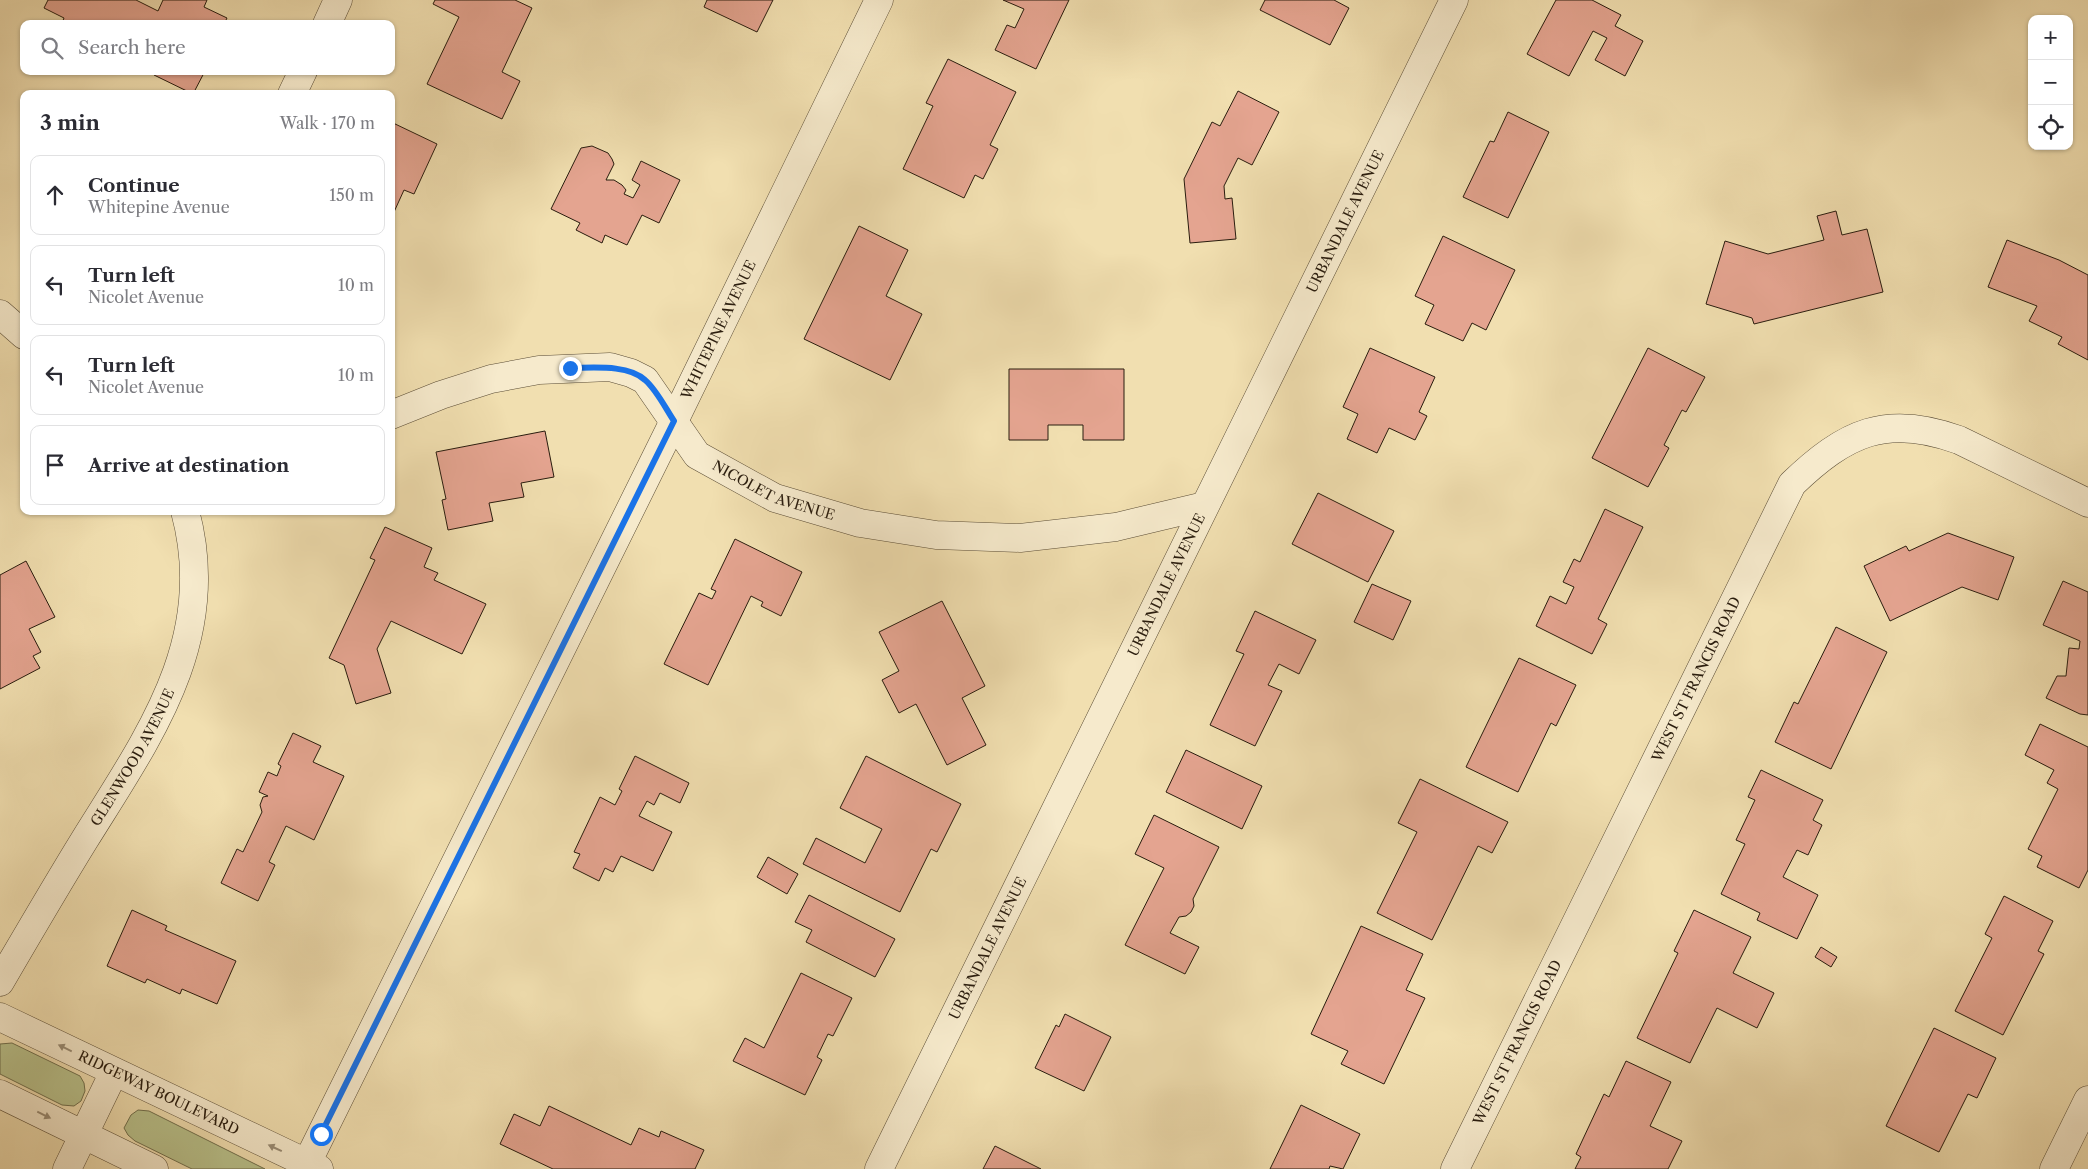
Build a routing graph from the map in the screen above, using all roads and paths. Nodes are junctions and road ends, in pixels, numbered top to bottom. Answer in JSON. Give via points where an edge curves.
{"nodes":[{"id":1,"x":338,"y":0,"type":"edge"},
{"id":2,"x":880,"y":0,"type":"edge"},
{"id":3,"x":1454,"y":0,"type":"edge"},
{"id":4,"x":328,"y":20,"type":"edge"},
{"id":5,"x":301,"y":75,"type":"edge"},
{"id":6,"x":294,"y":90,"type":"edge"},
{"id":7,"x":0,"y":314,"type":"edge"},
{"id":8,"x":20,"y":332,"type":"edge"},
{"id":9,"x":395,"y":413,"type":"edge"},
{"id":10,"x":674,"y":421,"type":"junction"},
{"id":11,"x":2088,"y":503,"type":"edge"},
{"id":12,"x":1204,"y":506,"type":"junction"},
{"id":13,"x":186,"y":515,"type":"edge"},
{"id":14,"x":0,"y":982,"type":"edge"},
{"id":15,"x":0,"y":1017,"type":"edge"},
{"id":16,"x":114,"y":1072,"type":"junction"},
{"id":17,"x":0,"y":1094,"type":"edge"},
{"id":18,"x":2088,"y":1100,"type":"edge"},
{"id":19,"x":83,"y":1134,"type":"junction"},
{"id":20,"x":310,"y":1167,"type":"edge"},
{"id":21,"x":67,"y":1169,"type":"edge"},
{"id":22,"x":154,"y":1169,"type":"edge"},
{"id":23,"x":879,"y":1169,"type":"edge"},
{"id":24,"x":1455,"y":1169,"type":"edge"},
{"id":25,"x":2054,"y":1169,"type":"edge"}],
"edges":[{"from":1,"to":4,"type":"street"},
{"from":2,"to":10,"type":"street","name":"WHITEPINE AVENUE"},
{"from":3,"to":12,"type":"street","name":"URBANDALE AVENUE"},
{"from":5,"to":6,"type":"street"},
{"from":7,"to":8,"type":"street"},
{"from":9,"to":10,"type":"street","name":"NICOLET AVENUE","via":[[491,378],[539,370],[610,367],[645,380]]},
{"from":10,"to":12,"type":"street","name":"NICOLET AVENUE","via":[[697,455],[775,498],[860,523],[936,535],[1020,538],[1116,527]]},
{"from":10,"to":20,"type":"street","name":"WHITEPINE AVENUE"},
{"from":11,"to":24,"type":"street","name":"WEST ST FRANCIS ROAD","via":[[1959,440],[1904,427],[1870,431],[1839,444],[1792,484]]},
{"from":12,"to":23,"type":"street","name":"URBANDALE AVENUE"},
{"from":13,"to":14,"type":"street","name":"GLENWOOD AVENUE","via":[[196,568],[194,604],[186,644],[169,696],[146,741]]},
{"from":16,"to":15,"type":"street","name":"RIDGEWAY BOULEVARD","one_way":true},
{"from":16,"to":19,"type":"street"},
{"from":20,"to":16,"type":"street","name":"RIDGEWAY BOULEVARD","one_way":true},
{"from":17,"to":19,"type":"street","one_way":true},
{"from":18,"to":25,"type":"street"},
{"from":19,"to":21,"type":"street"},
{"from":19,"to":22,"type":"street"}]}
